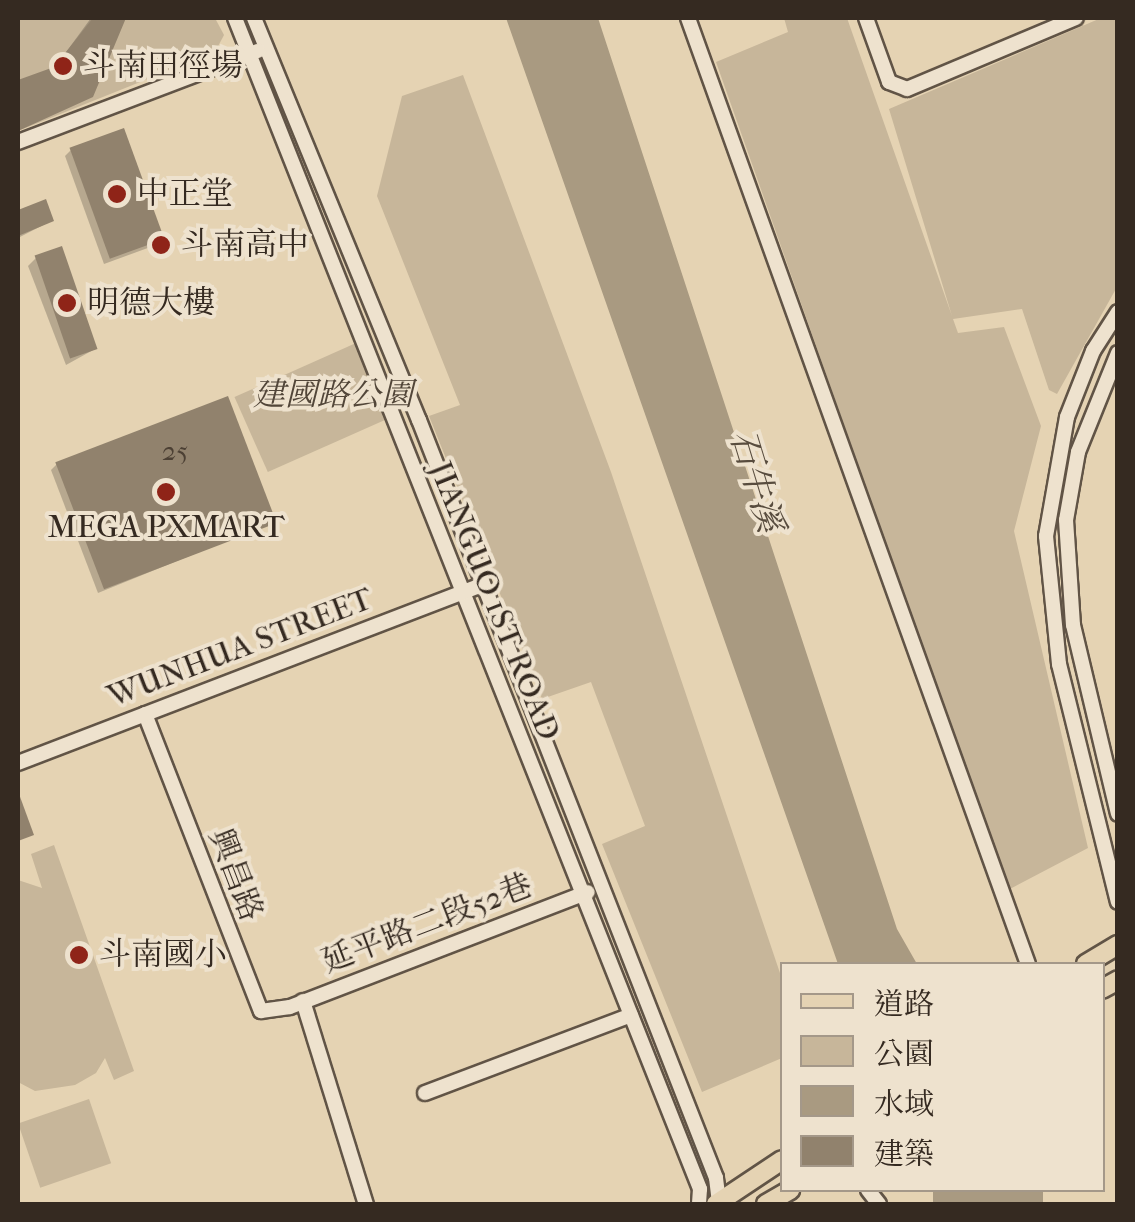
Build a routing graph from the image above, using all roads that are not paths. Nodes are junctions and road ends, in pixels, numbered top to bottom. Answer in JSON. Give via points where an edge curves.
{"nodes":[{"id":1,"x":235,"y":18,"type":"edge"},
{"id":2,"x":254,"y":18,"type":"edge"},
{"id":3,"x":688,"y":18,"type":"edge"},
{"id":4,"x":866,"y":18,"type":"edge"},
{"id":5,"x":1076,"y":18,"type":"edge"},
{"id":6,"x":268,"y":46,"type":"junction"},
{"id":7,"x":252,"y":53,"type":"junction"},
{"id":8,"x":18,"y":142,"type":"edge"},
{"id":9,"x":1118,"y":312,"type":"edge"},
{"id":10,"x":1118,"y":353,"type":"edge"},
{"id":11,"x":482,"y":584,"type":"junction"},
{"id":12,"x":461,"y":593,"type":"junction"},
{"id":13,"x":145,"y":714,"type":"junction"},
{"id":14,"x":18,"y":764,"type":"edge"},
{"id":15,"x":1118,"y":814,"type":"edge"},
{"id":16,"x":601,"y":887,"type":"junction"},
{"id":17,"x":583,"y":894,"type":"junction"},
{"id":18,"x":1118,"y":902,"type":"edge"},
{"id":19,"x":1118,"y":945,"type":"edge"},
{"id":20,"x":1027,"y":962,"type":"edge"},
{"id":21,"x":1089,"y":962,"type":"edge"},
{"id":22,"x":303,"y":1001,"type":"junction"},
{"id":23,"x":631,"y":1014,"type":"junction"},
{"id":24,"x":425,"y":1093,"type":"dead end"},
{"id":25,"x":780,"y":1161,"type":"edge"},
{"id":26,"x":719,"y":1203,"type":"edge"},
{"id":27,"x":366,"y":1204,"type":"edge"},
{"id":28,"x":699,"y":1204,"type":"edge"}],
"edges":[{"from":1,"to":7,"type":"street","name":"JIANGUO 1ST ROAD"},
{"from":2,"to":6,"type":"street","name":"JIANGUO 1ST ROAD"},
{"from":3,"to":20,"type":"street"},
{"from":4,"to":5,"type":"street","via":[[888,82],[907,89]]},
{"from":6,"to":7,"type":"street"},
{"from":6,"to":11,"type":"street","name":"JIANGUO 1ST ROAD"},
{"from":7,"to":8,"type":"street"},
{"from":7,"to":12,"type":"street","name":"JIANGUO 1ST ROAD"},
{"from":9,"to":18,"type":"street","via":[[1093,351],[1067,417],[1046,536],[1059,664]]},
{"from":10,"to":15,"type":"street","via":[[1078,452],[1066,573]]},
{"from":11,"to":12,"type":"street","name":"WUNHUA STREET"},
{"from":11,"to":16,"type":"street","name":"JIANGUO 1ST ROAD"},
{"from":12,"to":13,"type":"street","name":"WUNHUA STREET"},
{"from":12,"to":17,"type":"street","name":"JIANGUO 1ST ROAD"},
{"from":13,"to":14,"type":"street","name":"WUNHUA STREET"},
{"from":13,"to":22,"type":"street","name":"興昌路","via":[[255,1007],[267,1013]]},
{"from":16,"to":17,"type":"street","name":"延平路二段52巷"},
{"from":16,"to":26,"type":"street","name":"JIANGUO 1ST ROAD"},
{"from":17,"to":22,"type":"street","name":"延平路二段52巷"},
{"from":17,"to":23,"type":"street","name":"JIANGUO 1ST ROAD"},
{"from":19,"to":21,"type":"main road"},
{"from":22,"to":27,"type":"street","name":"延平路二段52巷"},
{"from":23,"to":24,"type":"street"},
{"from":23,"to":28,"type":"street","name":"JIANGUO 1ST ROAD","via":[[700,1189]]},
{"from":25,"to":26,"type":"main road"}]}
